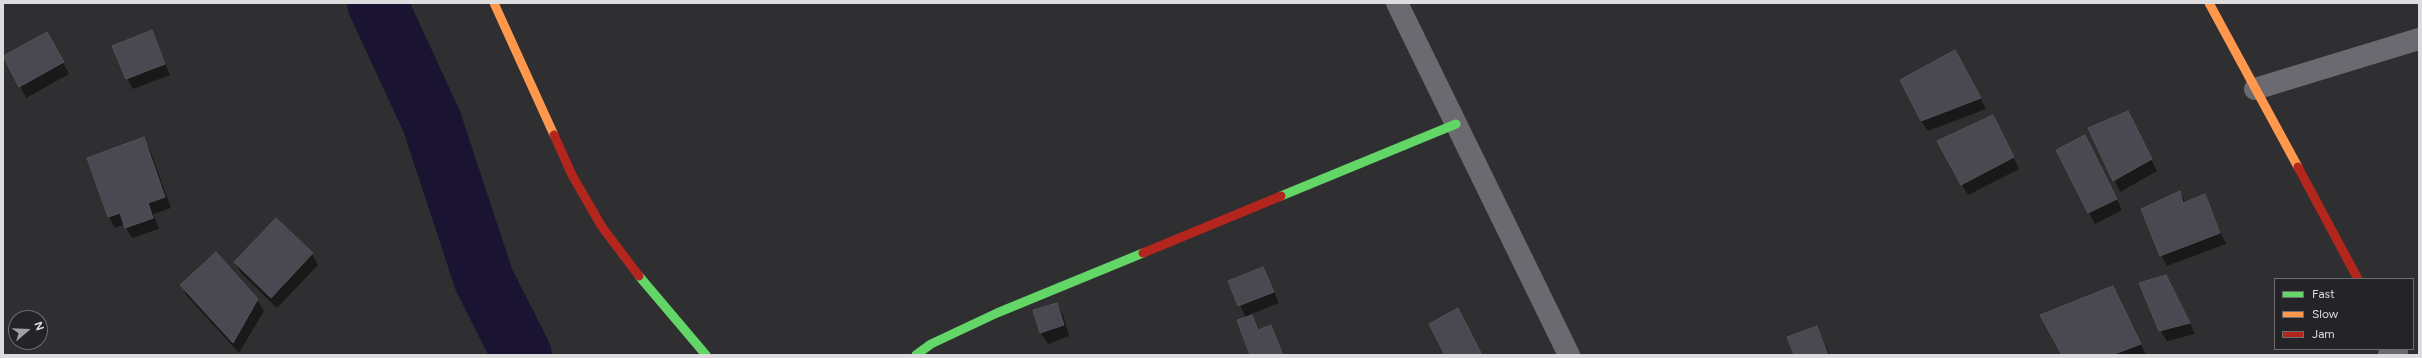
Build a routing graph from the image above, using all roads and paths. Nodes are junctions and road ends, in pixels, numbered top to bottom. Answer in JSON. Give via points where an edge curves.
{"nodes":[{"id":1,"x":494,"y":3,"type":"edge"},
{"id":2,"x":1397,"y":3,"type":"edge"},
{"id":3,"x":2209,"y":3,"type":"edge"},
{"id":4,"x":2419,"y":39,"type":"edge"},
{"id":5,"x":2255,"y":89,"type":"junction"},
{"id":6,"x":1456,"y":124,"type":"junction"},
{"id":7,"x":2357,"y":278,"type":"edge"},
{"id":8,"x":706,"y":355,"type":"edge"},
{"id":9,"x":916,"y":355,"type":"edge"},
{"id":10,"x":1569,"y":355,"type":"edge"}],
"edges":[{"from":1,"to":8,"type":"street","via":[[572,175],[602,227],[659,302]]},
{"from":2,"to":6,"type":"street"},
{"from":3,"to":5,"type":"street"},
{"from":4,"to":5,"type":"street"},
{"from":5,"to":7,"type":"street"},
{"from":6,"to":9,"type":"street","via":[[997,313],[931,344]]},
{"from":6,"to":10,"type":"street"}]}
